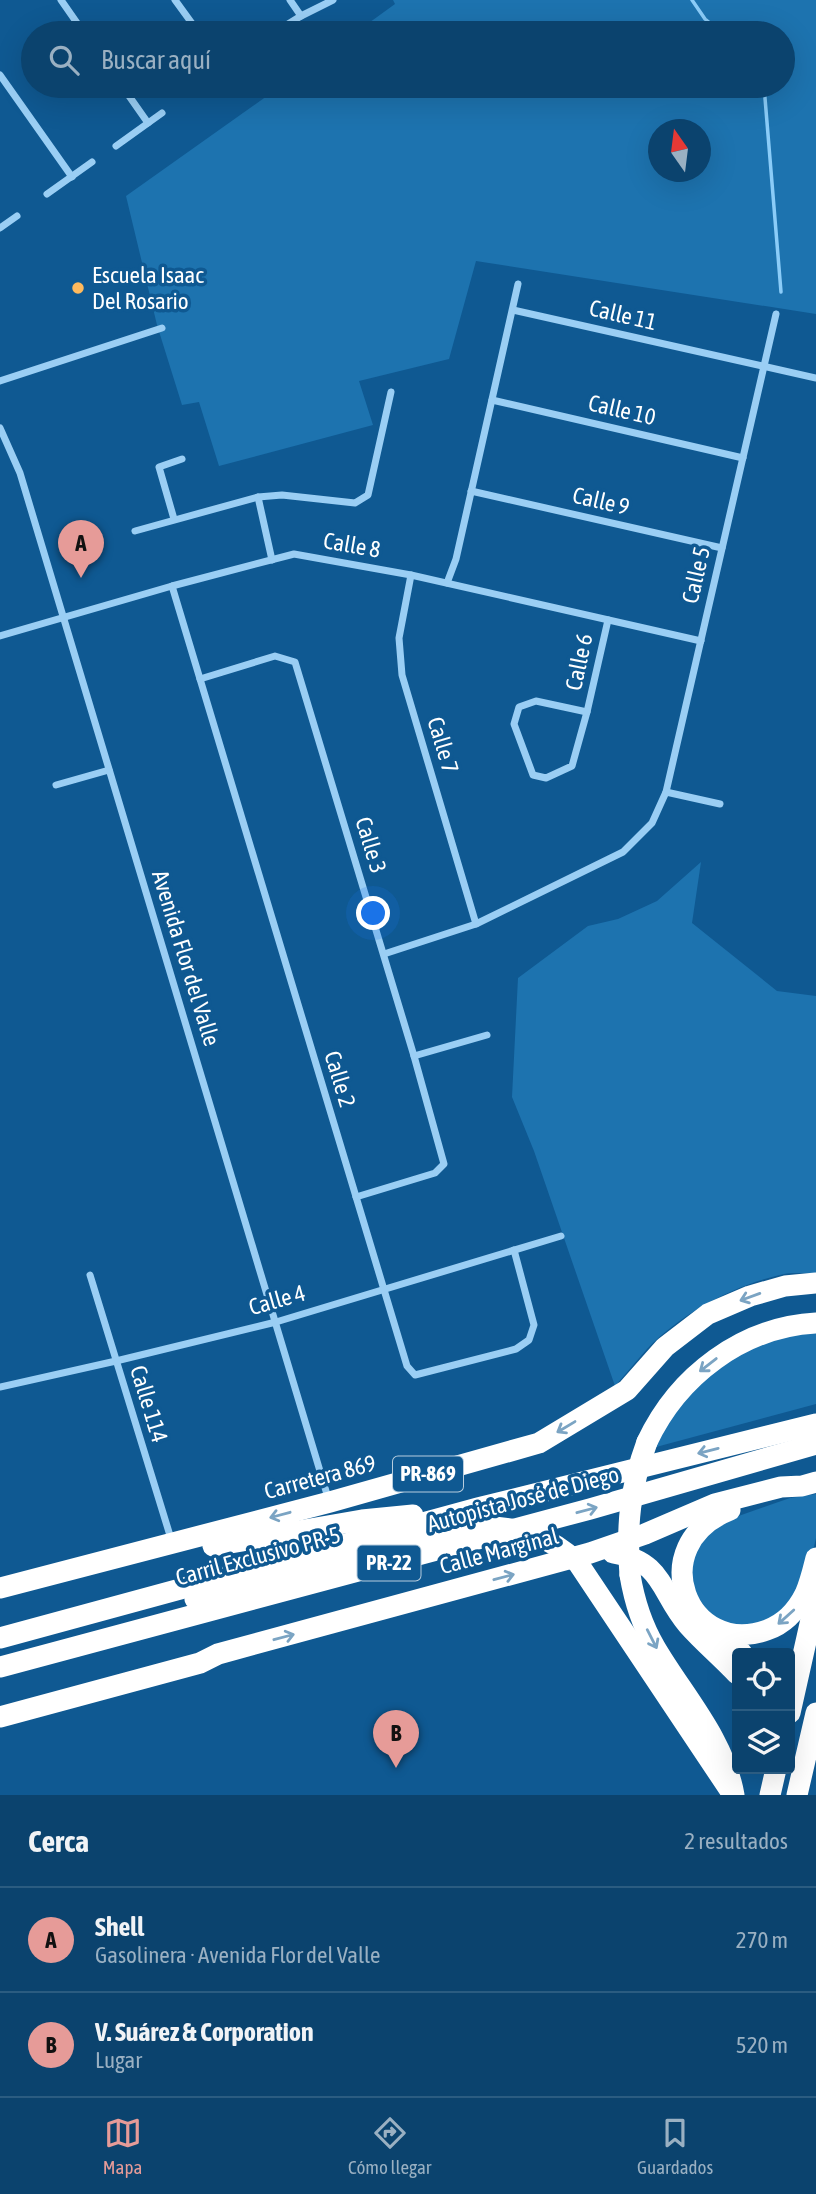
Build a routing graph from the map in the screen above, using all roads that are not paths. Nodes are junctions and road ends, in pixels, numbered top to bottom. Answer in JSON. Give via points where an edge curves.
{"nodes":[{"id":1,"x":61,"y":0,"type":"edge"},
{"id":2,"x":175,"y":0,"type":"edge"},
{"id":3,"x":290,"y":0,"type":"edge"},
{"id":4,"x":333,"y":0,"type":"edge"},
{"id":5,"x":301,"y":16,"type":"junction"},
{"id":6,"x":76,"y":21,"type":"edge"},
{"id":7,"x":190,"y":21,"type":"edge"},
{"id":8,"x":293,"y":21,"type":"edge"},
{"id":9,"x":0,"y":75,"type":"edge"},
{"id":10,"x":130,"y":98,"type":"edge"},
{"id":11,"x":162,"y":113,"type":"dead end"},
{"id":12,"x":148,"y":123,"type":"junction"},
{"id":13,"x":116,"y":146,"type":"dead end"},
{"id":14,"x":93,"y":162,"type":"dead end"},
{"id":15,"x":72,"y":177,"type":"junction"},
{"id":16,"x":47,"y":194,"type":"dead end"},
{"id":17,"x":17,"y":216,"type":"dead end"},
{"id":18,"x":0,"y":228,"type":"edge"},
{"id":19,"x":518,"y":284,"type":"dead end"},
{"id":20,"x":513,"y":310,"type":"junction"},
{"id":21,"x":776,"y":314,"type":"dead end"},
{"id":22,"x":163,"y":328,"type":"dead end"},
{"id":23,"x":763,"y":367,"type":"junction"},
{"id":24,"x":816,"y":378,"type":"edge"},
{"id":25,"x":0,"y":381,"type":"edge"},
{"id":26,"x":391,"y":392,"type":"dead end"},
{"id":27,"x":492,"y":400,"type":"junction"},
{"id":28,"x":0,"y":428,"type":"edge"},
{"id":29,"x":743,"y":458,"type":"junction"},
{"id":30,"x":182,"y":459,"type":"dead end"},
{"id":31,"x":471,"y":491,"type":"junction"},
{"id":32,"x":258,"y":497,"type":"junction"},
{"id":33,"x":174,"y":519,"type":"junction"},
{"id":34,"x":135,"y":531,"type":"dead end"},
{"id":35,"x":722,"y":548,"type":"junction"},
{"id":36,"x":272,"y":560,"type":"junction"},
{"id":37,"x":411,"y":575,"type":"junction"},
{"id":38,"x":447,"y":583,"type":"junction"},
{"id":39,"x":172,"y":586,"type":"junction"},
{"id":40,"x":64,"y":618,"type":"junction"},
{"id":41,"x":608,"y":620,"type":"junction"},
{"id":42,"x":0,"y":636,"type":"edge"},
{"id":43,"x":701,"y":641,"type":"junction"},
{"id":44,"x":200,"y":679,"type":"junction"},
{"id":45,"x":587,"y":712,"type":"junction"},
{"id":46,"x":109,"y":770,"type":"junction"},
{"id":47,"x":55,"y":785,"type":"dead end"},
{"id":48,"x":666,"y":792,"type":"junction"},
{"id":49,"x":720,"y":804,"type":"dead end"},
{"id":50,"x":476,"y":924,"type":"junction"},
{"id":51,"x":384,"y":954,"type":"junction"},
{"id":52,"x":487,"y":1035,"type":"dead end"},
{"id":53,"x":414,"y":1056,"type":"junction"},
{"id":54,"x":356,"y":1197,"type":"junction"},
{"id":55,"x":561,"y":1236,"type":"dead end"},
{"id":56,"x":514,"y":1250,"type":"junction"},
{"id":57,"x":90,"y":1275,"type":"dead end"},
{"id":58,"x":816,"y":1283,"type":"edge"},
{"id":59,"x":383,"y":1289,"type":"junction"},
{"id":60,"x":276,"y":1322,"type":"junction"},
{"id":61,"x":816,"y":1323,"type":"edge"},
{"id":62,"x":116,"y":1361,"type":"junction"},
{"id":63,"x":0,"y":1387,"type":"edge"},
{"id":64,"x":816,"y":1424,"type":"edge"},
{"id":65,"x":816,"y":1444,"type":"edge"},
{"id":66,"x":776,"y":1445,"type":"junction"},
{"id":67,"x":809,"y":1484,"type":"edge"},
{"id":68,"x":330,"y":1502,"type":"junction"},
{"id":69,"x":478,"y":1508,"type":"junction"},
{"id":70,"x":172,"y":1543,"type":"junction"},
{"id":71,"x":590,"y":1553,"type":"junction"},
{"id":72,"x":816,"y":1558,"type":"edge"},
{"id":73,"x":1,"y":1587,"type":"edge"},
{"id":74,"x":816,"y":1597,"type":"edge"},
{"id":75,"x":0,"y":1638,"type":"edge"},
{"id":76,"x":706,"y":1642,"type":"junction"},
{"id":77,"x":732,"y":1650,"type":"edge"},
{"id":78,"x":0,"y":1653,"type":"edge"},
{"id":79,"x":218,"y":1654,"type":"junction"},
{"id":80,"x":803,"y":1662,"type":"edge"},
{"id":81,"x":0,"y":1667,"type":"edge"},
{"id":82,"x":732,"y":1669,"type":"edge"},
{"id":83,"x":0,"y":1709,"type":"edge"},
{"id":84,"x":791,"y":1711,"type":"edge"},
{"id":85,"x":816,"y":1713,"type":"edge"},
{"id":86,"x":0,"y":1717,"type":"edge"},
{"id":87,"x":775,"y":1774,"type":"edge"},
{"id":88,"x":734,"y":1795,"type":"edge"},
{"id":89,"x":770,"y":1795,"type":"edge"},
{"id":90,"x":797,"y":1795,"type":"edge"}],
"edges":[{"from":1,"to":6,"type":"street"},
{"from":2,"to":7,"type":"street"},
{"from":3,"to":5,"type":"street"},
{"from":4,"to":5,"type":"street"},
{"from":5,"to":8,"type":"street"},
{"from":9,"to":15,"type":"street"},
{"from":10,"to":12,"type":"street"},
{"from":11,"to":12,"type":"street"},
{"from":12,"to":13,"type":"street"},
{"from":14,"to":15,"type":"street"},
{"from":15,"to":16,"type":"street"},
{"from":17,"to":18,"type":"street"},
{"from":19,"to":20,"type":"street"},
{"from":20,"to":23,"type":"street","name":"Calle 11"},
{"from":20,"to":27,"type":"street"},
{"from":21,"to":23,"type":"street","name":"Calle 5"},
{"from":22,"to":25,"type":"street"},
{"from":23,"to":24,"type":"street","name":"Calle 11"},
{"from":23,"to":29,"type":"street","name":"Calle 5"},
{"from":26,"to":32,"type":"street","via":[[368,495],[355,503]]},
{"from":27,"to":29,"type":"street","name":"Calle 10"},
{"from":27,"to":31,"type":"street"},
{"from":28,"to":40,"type":"street","name":"Avenida Flor del Valle","via":[[20,473]]},
{"from":29,"to":35,"type":"street","name":"Calle 5"},
{"from":30,"to":33,"type":"street","via":[[159,467]]},
{"from":31,"to":35,"type":"street","name":"Calle 9"},
{"from":31,"to":38,"type":"street"},
{"from":32,"to":33,"type":"street"},
{"from":32,"to":36,"type":"street"},
{"from":33,"to":34,"type":"street"},
{"from":35,"to":43,"type":"street","name":"Calle 5"},
{"from":36,"to":37,"type":"street","name":"Calle 8","via":[[294,554]]},
{"from":36,"to":39,"type":"street","name":"Calle 8"},
{"from":37,"to":38,"type":"street","name":"Calle 8"},
{"from":37,"to":50,"type":"street","name":"Calle 7","via":[[399,638],[402,675]]},
{"from":38,"to":41,"type":"street","name":"Calle 8"},
{"from":39,"to":40,"type":"street","name":"Calle 8"},
{"from":39,"to":44,"type":"street","name":"Calle 2"},
{"from":40,"to":42,"type":"street","name":"Calle 8"},
{"from":40,"to":46,"type":"street","name":"Avenida Flor del Valle"},
{"from":41,"to":43,"type":"street","name":"Calle 8"},
{"from":41,"to":45,"type":"street","name":"Calle 6"},
{"from":43,"to":48,"type":"street","name":"Calle 5"},
{"from":44,"to":51,"type":"street","name":"Calle 3","via":[[275,656],[295,662]]},
{"from":44,"to":54,"type":"street","name":"Calle 2"},
{"from":45,"to":45,"type":"street","name":"Calle 6","via":[[572,766],[546,778],[533,775],[514,724],[519,707],[536,701]]},
{"from":46,"to":47,"type":"street"},
{"from":46,"to":60,"type":"street","name":"Avenida Flor del Valle"},
{"from":48,"to":49,"type":"street"},
{"from":48,"to":50,"type":"street","name":"Calle 5","via":[[652,823],[623,852]]},
{"from":50,"to":51,"type":"street","name":"Calle 5"},
{"from":51,"to":53,"type":"street","name":"Calle 3"},
{"from":52,"to":53,"type":"street"},
{"from":53,"to":54,"type":"street","name":"Calle 3","via":[[444,1164],[435,1173]]},
{"from":54,"to":59,"type":"street","name":"Calle 2"},
{"from":55,"to":56,"type":"street","name":"Calle 4"},
{"from":56,"to":59,"type":"street","name":"Calle 4"},
{"from":56,"to":59,"type":"street","name":"Calle 2","via":[[534,1325],[529,1340],[516,1349],[415,1375],[407,1366]]},
{"from":57,"to":62,"type":"street","name":"Calle 114"},
{"from":58,"to":68,"type":"highway","name":"Carretera 869","number":"PR-869","one_way":true,"via":[[773,1289],[708,1314],[665,1347],[626,1390],[539,1443]]},
{"from":59,"to":60,"type":"street","name":"Calle 4"},
{"from":60,"to":62,"type":"street","name":"Calle 4"},
{"from":60,"to":68,"type":"street","name":"Avenida Flor del Valle"},
{"from":61,"to":88,"type":"highway","one_way":true,"bridge":true,"via":[[763,1334],[723,1353],[700,1371],[660,1417],[635,1476],[629,1512],[635,1600],[649,1635],[720,1750]]},
{"from":62,"to":63,"type":"street","name":"Calle 4"},
{"from":62,"to":70,"type":"street","name":"Calle 114"},
{"from":64,"to":66,"type":"highway","name":"Autopista José de Diego","number":"PR-22"},
{"from":65,"to":66,"type":"highway","name":"Autopista José de Diego","number":"PR-22"},
{"from":66,"to":69,"type":"highway","name":"Autopista José de Diego","number":"PR-22","one_way":true},
{"from":81,"to":66,"type":"highway","name":"Autopista José de Diego","number":"PR-22","one_way":true,"via":[[590,1509]]},
{"from":67,"to":71,"type":"highway","via":[[715,1504]]},
{"from":72,"to":67,"type":"highway","one_way":true,"via":[[810,1583],[793,1613],[762,1632],[734,1634],[715,1628],[687,1598],[681,1572],[690,1541],[701,1527],[726,1511]]},
{"from":68,"to":70,"type":"highway","name":"Carretera 869","number":"PR-869","one_way":true},
{"from":69,"to":73,"type":"highway","via":[[362,1520],[234,1542],[62,1580]]},
{"from":69,"to":75,"type":"highway","name":"Autopista José de Diego","number":"PR-22"},
{"from":70,"to":73,"type":"highway","name":"Carretera 869","number":"PR-869"},
{"from":71,"to":76,"type":"highway","via":[[630,1556],[649,1566],[686,1623]]},
{"from":79,"to":71,"type":"highway","name":"Calle Marginal","one_way":true},
{"from":74,"to":80,"type":"highway"},
{"from":76,"to":77,"type":"highway"},
{"from":76,"to":82,"type":"highway"},
{"from":78,"to":88,"type":"highway","name":"Carril Exclusivo PR-5","bridge":true,"via":[[465,1529],[502,1527],[552,1542],[578,1563]]},
{"from":79,"to":83,"type":"street","name":"Calle Marginal"},
{"from":79,"to":86,"type":"highway","name":"Calle Marginal","via":[[200,1663]]},
{"from":80,"to":84,"type":"highway"},
{"from":85,"to":90,"type":"highway"},
{"from":87,"to":89,"type":"highway"}]}
